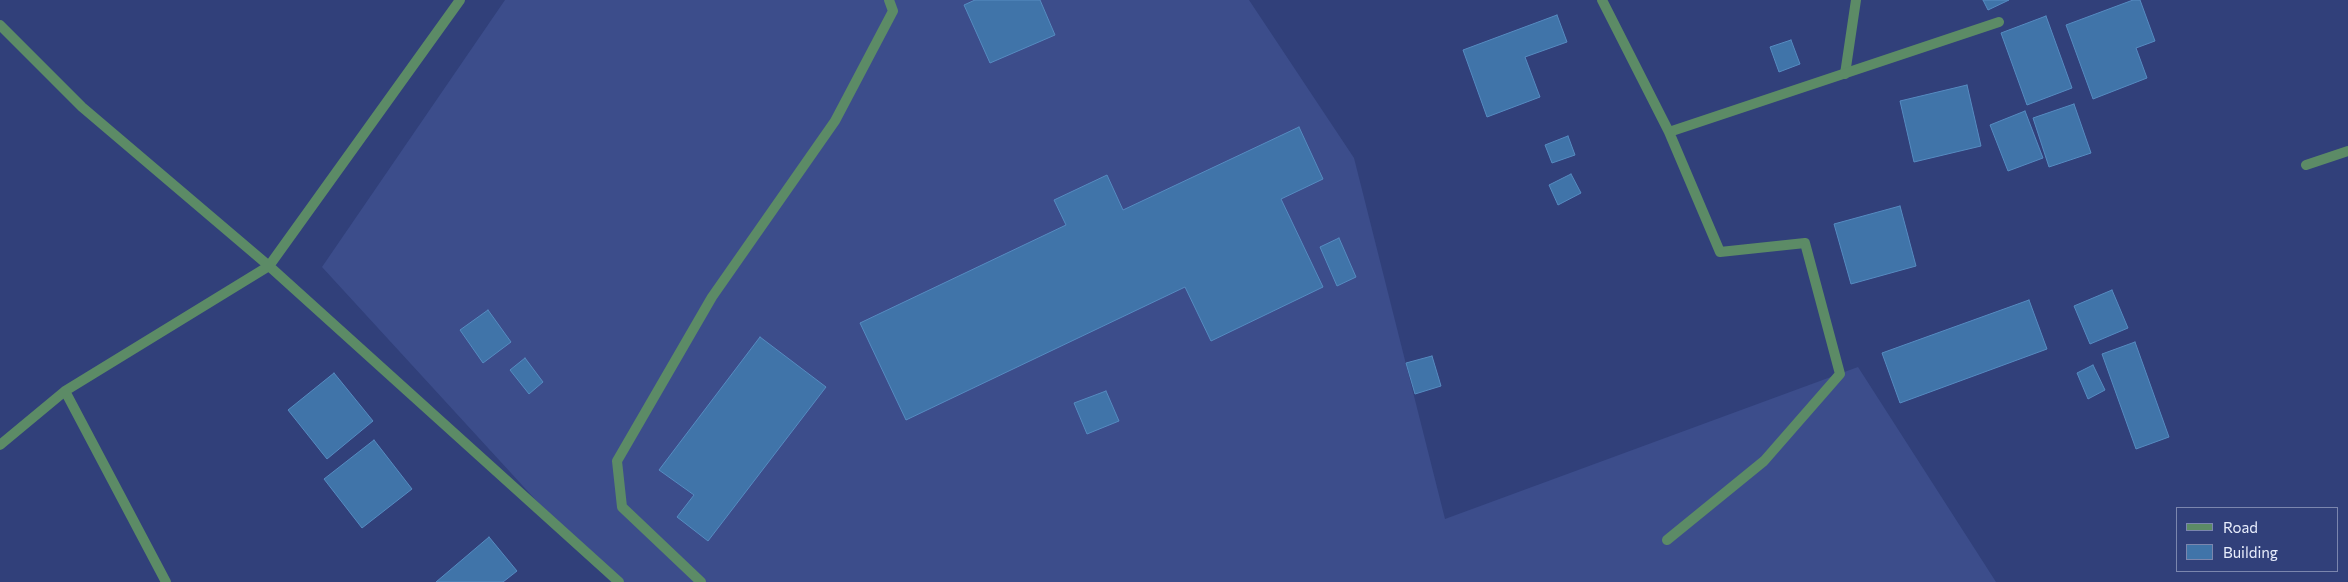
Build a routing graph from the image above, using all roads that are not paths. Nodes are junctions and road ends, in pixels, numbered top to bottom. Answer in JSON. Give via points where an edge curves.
{"nodes":[{"id":1,"x":460,"y":0,"type":"edge"},
{"id":2,"x":889,"y":0,"type":"edge"},
{"id":3,"x":1602,"y":0,"type":"edge"},
{"id":4,"x":1856,"y":0,"type":"edge"},
{"id":5,"x":1999,"y":22,"type":"dead end"},
{"id":6,"x":0,"y":26,"type":"edge"},
{"id":7,"x":1844,"y":74,"type":"junction"},
{"id":8,"x":1669,"y":132,"type":"junction"},
{"id":9,"x":2348,"y":151,"type":"edge"},
{"id":10,"x":2306,"y":165,"type":"dead end"},
{"id":11,"x":270,"y":266,"type":"junction"},
{"id":12,"x":64,"y":391,"type":"junction"},
{"id":13,"x":0,"y":445,"type":"edge"},
{"id":14,"x":1667,"y":540,"type":"dead end"},
{"id":15,"x":166,"y":582,"type":"edge"},
{"id":16,"x":619,"y":582,"type":"edge"},
{"id":17,"x":701,"y":582,"type":"edge"}],
"edges":[{"from":1,"to":11,"type":"street"},
{"from":2,"to":17,"type":"street","via":[[893,11],[836,121],[712,297],[617,460],[622,507]]},
{"from":3,"to":8,"type":"street"},
{"from":4,"to":7,"type":"street"},
{"from":5,"to":7,"type":"street"},
{"from":6,"to":11,"type":"street","via":[[82,108]]},
{"from":7,"to":8,"type":"street"},
{"from":8,"to":14,"type":"street","via":[[1720,252],[1805,243],[1840,374],[1764,461]]},
{"from":9,"to":10,"type":"street"},
{"from":11,"to":12,"type":"street"},
{"from":11,"to":16,"type":"street"},
{"from":12,"to":13,"type":"street"},
{"from":12,"to":15,"type":"street"}]}
